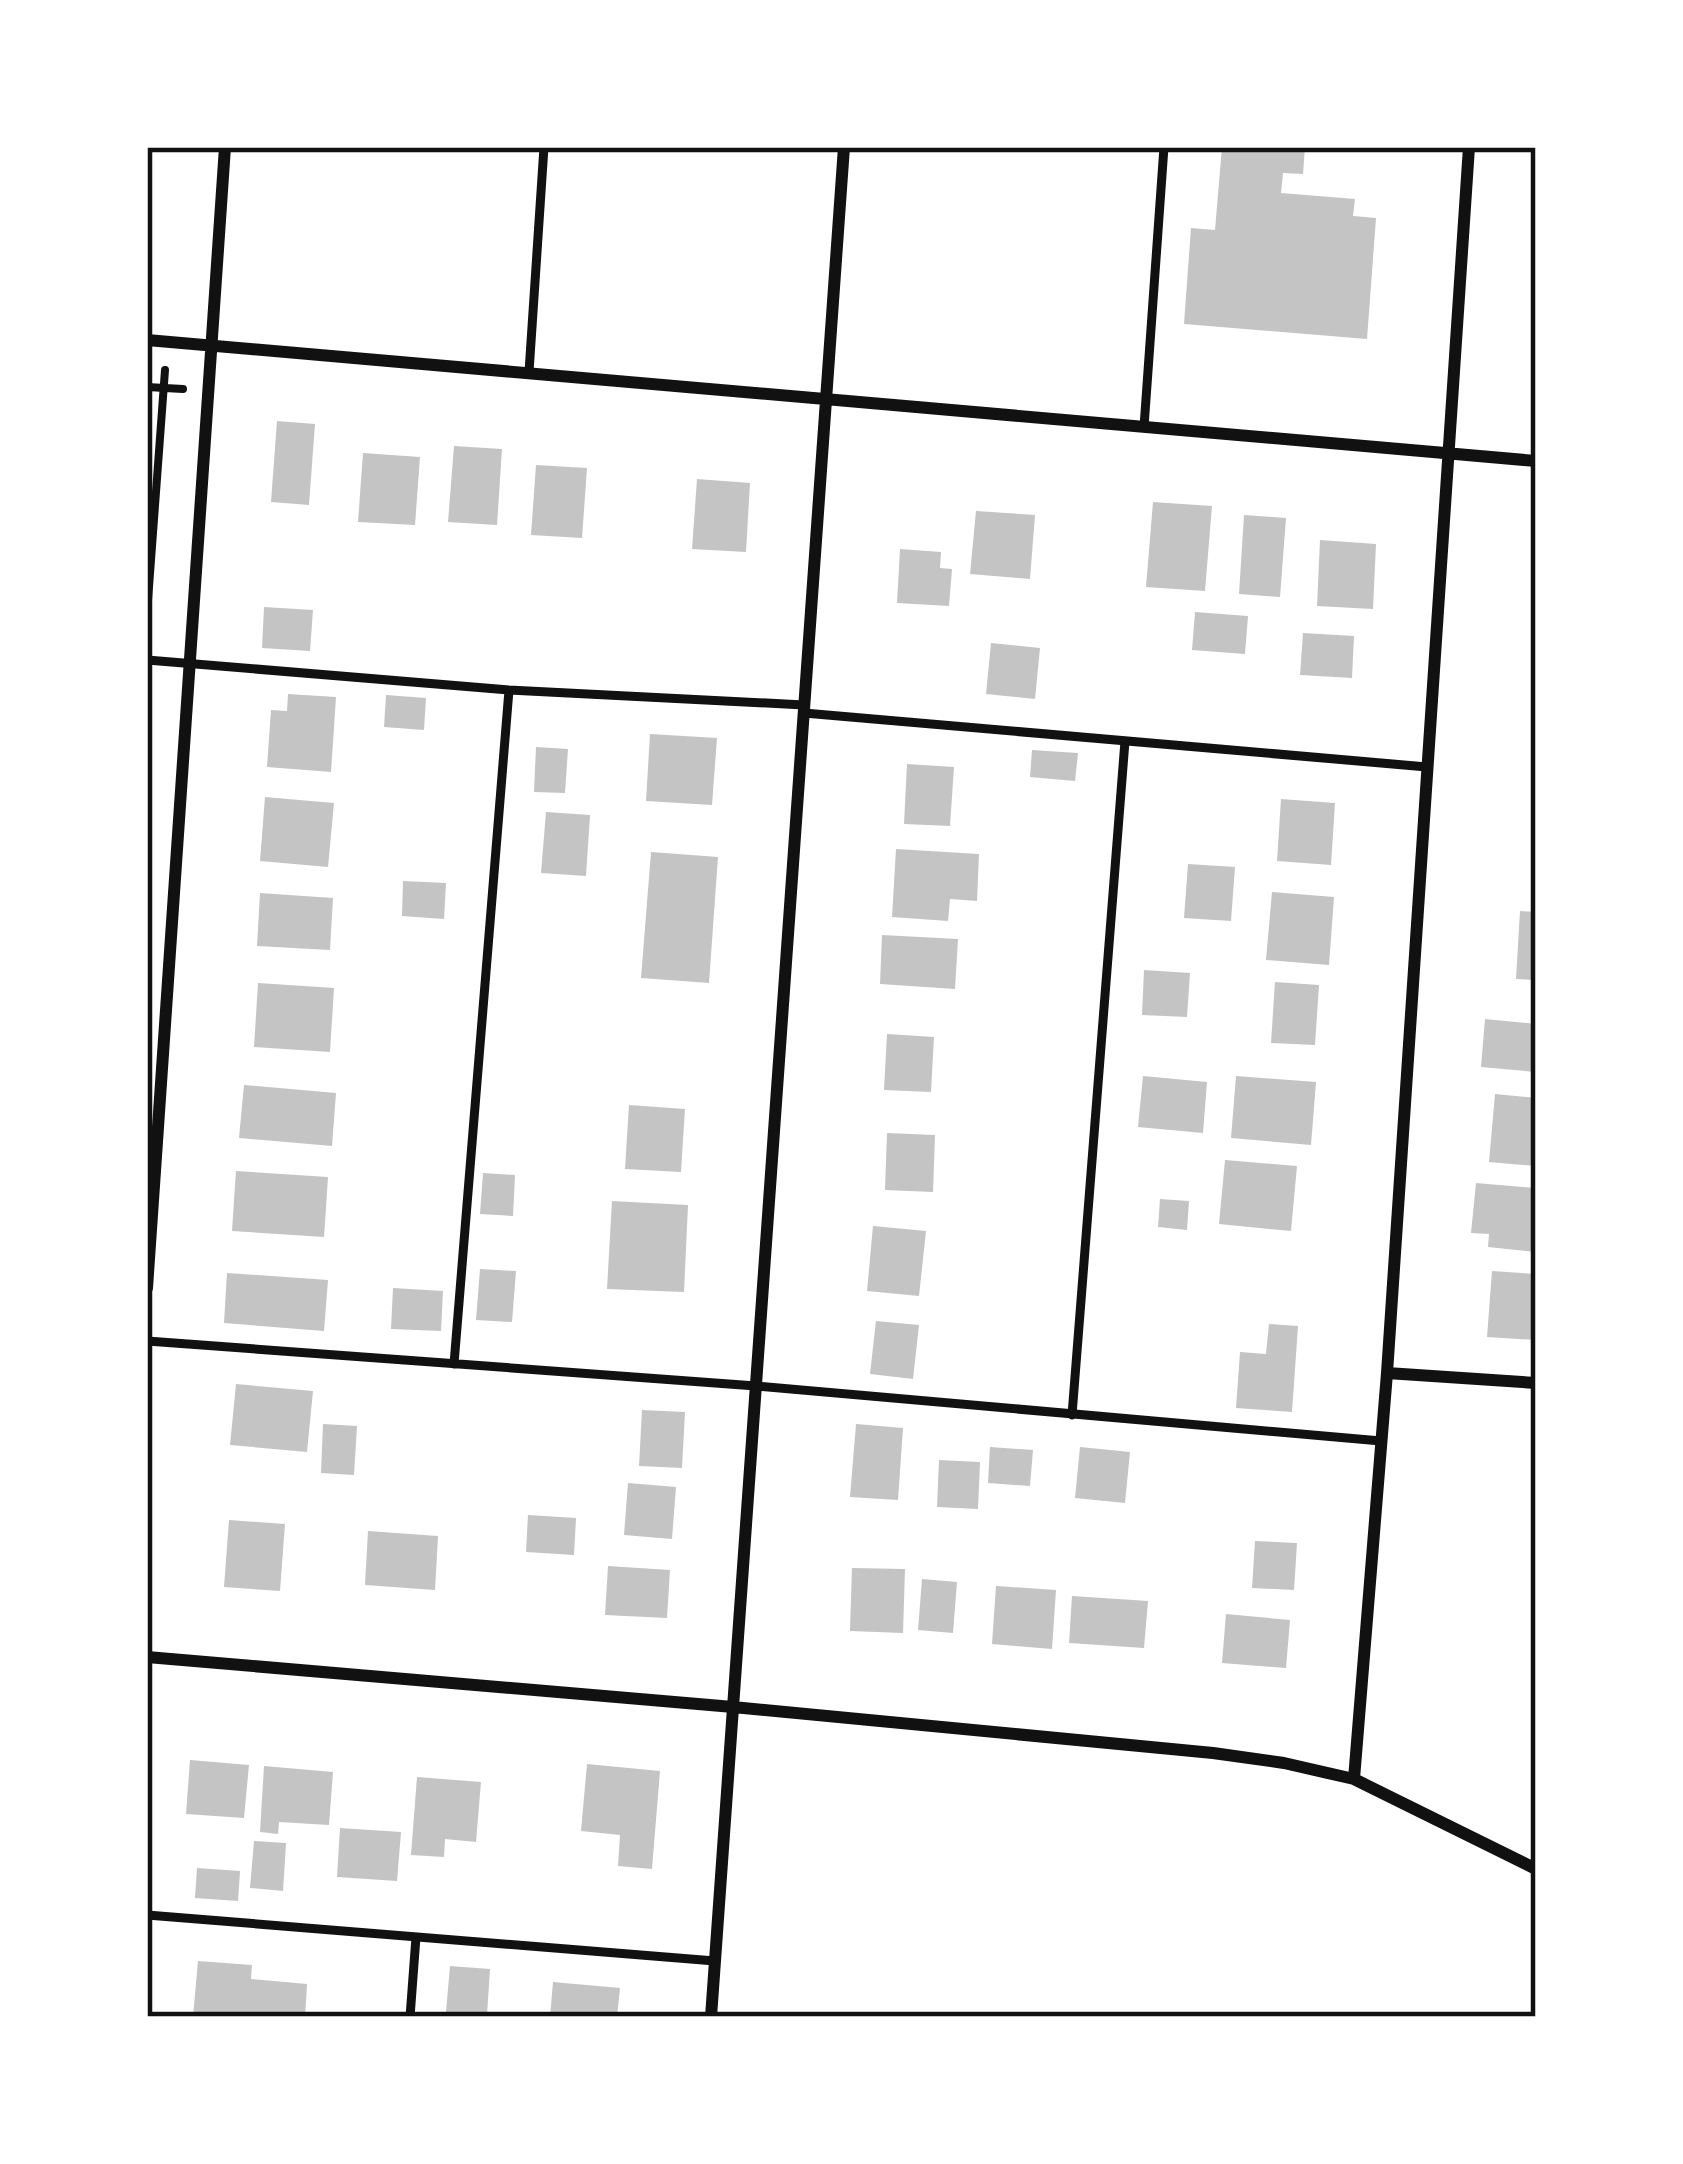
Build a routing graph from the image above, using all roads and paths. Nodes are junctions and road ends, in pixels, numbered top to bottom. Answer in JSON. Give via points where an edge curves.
{"nodes":[{"id":1,"x":225,"y":147,"type":"edge"},
{"id":2,"x":544,"y":147,"type":"edge"},
{"id":3,"x":844,"y":147,"type":"edge"},
{"id":4,"x":1164,"y":147,"type":"edge"},
{"id":5,"x":1469,"y":147,"type":"edge"},
{"id":6,"x":147,"y":340,"type":"edge"},
{"id":7,"x":212,"y":345,"type":"junction"},
{"id":8,"x":165,"y":370,"type":"dead end"},
{"id":9,"x":529,"y":372,"type":"junction"},
{"id":10,"x":147,"y":387,"type":"edge"},
{"id":11,"x":163,"y":388,"type":"junction"},
{"id":12,"x":183,"y":389,"type":"dead end"},
{"id":13,"x":826,"y":398,"type":"junction"},
{"id":14,"x":1144,"y":427,"type":"junction"},
{"id":15,"x":1448,"y":452,"type":"junction"},
{"id":16,"x":1536,"y":461,"type":"edge"},
{"id":17,"x":147,"y":614,"type":"edge"},
{"id":18,"x":147,"y":660,"type":"edge"},
{"id":19,"x":190,"y":663,"type":"junction"},
{"id":20,"x":509,"y":690,"type":"junction"},
{"id":21,"x":804,"y":709,"type":"junction"},
{"id":22,"x":1125,"y":741,"type":"junction"},
{"id":23,"x":1427,"y":767,"type":"junction"},
{"id":24,"x":147,"y":1288,"type":"edge"},
{"id":25,"x":147,"y":1341,"type":"edge"},
{"id":26,"x":454,"y":1364,"type":"junction"},
{"id":27,"x":1387,"y":1372,"type":"junction"},
{"id":28,"x":1536,"y":1383,"type":"edge"},
{"id":29,"x":756,"y":1387,"type":"junction"},
{"id":30,"x":1072,"y":1415,"type":"junction"},
{"id":31,"x":1381,"y":1441,"type":"junction"},
{"id":32,"x":147,"y":1657,"type":"edge"},
{"id":33,"x":733,"y":1707,"type":"junction"},
{"id":34,"x":1354,"y":1779,"type":"junction"},
{"id":35,"x":1536,"y":1869,"type":"edge"},
{"id":36,"x":147,"y":1915,"type":"edge"},
{"id":37,"x":416,"y":1937,"type":"junction"},
{"id":38,"x":715,"y":1961,"type":"junction"},
{"id":39,"x":410,"y":2017,"type":"edge"},
{"id":40,"x":711,"y":2017,"type":"edge"}],
"edges":[{"from":1,"to":7,"type":"street"},
{"from":2,"to":9,"type":"lane"},
{"from":3,"to":13,"type":"street"},
{"from":4,"to":14,"type":"lane"},
{"from":5,"to":15,"type":"street"},
{"from":6,"to":7,"type":"street"},
{"from":7,"to":9,"type":"street"},
{"from":7,"to":19,"type":"street"},
{"from":8,"to":11,"type":"path"},
{"from":9,"to":13,"type":"street"},
{"from":10,"to":11,"type":"path"},
{"from":11,"to":12,"type":"path"},
{"from":11,"to":17,"type":"path"},
{"from":13,"to":14,"type":"street"},
{"from":13,"to":21,"type":"street"},
{"from":14,"to":15,"type":"street"},
{"from":15,"to":16,"type":"street"},
{"from":15,"to":23,"type":"street"},
{"from":18,"to":19,"type":"lane"},
{"from":19,"to":20,"type":"lane"},
{"from":19,"to":24,"type":"street"},
{"from":20,"to":21,"type":"lane"},
{"from":20,"to":26,"type":"lane"},
{"from":21,"to":22,"type":"lane"},
{"from":21,"to":29,"type":"street"},
{"from":22,"to":23,"type":"lane"},
{"from":22,"to":30,"type":"lane"},
{"from":23,"to":27,"type":"street"},
{"from":25,"to":26,"type":"lane"},
{"from":26,"to":29,"type":"lane"},
{"from":27,"to":28,"type":"street"},
{"from":27,"to":31,"type":"street"},
{"from":29,"to":30,"type":"lane"},
{"from":29,"to":33,"type":"street"},
{"from":30,"to":31,"type":"lane"},
{"from":31,"to":34,"type":"street"},
{"from":32,"to":33,"type":"street"},
{"from":33,"to":34,"type":"street","via":[[1213,1753]]},
{"from":33,"to":38,"type":"street"},
{"from":34,"to":35,"type":"street"},
{"from":36,"to":37,"type":"lane"},
{"from":37,"to":38,"type":"lane"},
{"from":37,"to":39,"type":"lane"},
{"from":38,"to":40,"type":"street"}]}
